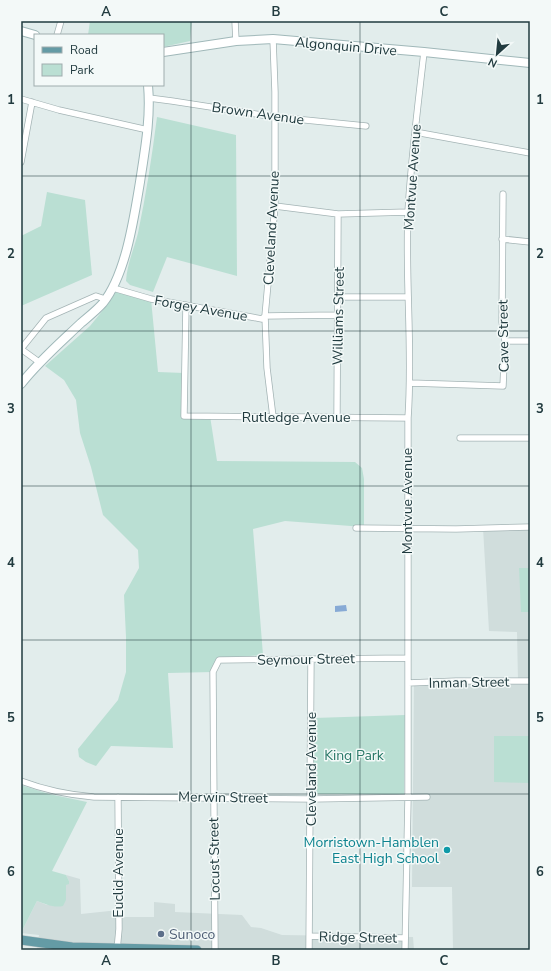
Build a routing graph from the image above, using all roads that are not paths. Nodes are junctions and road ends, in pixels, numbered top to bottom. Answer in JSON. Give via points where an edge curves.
{"nodes":[{"id":1,"x":61,"y":21,"type":"edge"},
{"id":2,"x":235,"y":21,"type":"edge"},
{"id":3,"x":21,"y":32,"type":"edge"},
{"id":4,"x":57,"y":34,"type":"edge"},
{"id":5,"x":34,"y":35,"type":"edge"},
{"id":6,"x":273,"y":39,"type":"junction"},
{"id":7,"x":236,"y":41,"type":"junction"},
{"id":8,"x":164,"y":52,"type":"edge"},
{"id":9,"x":424,"y":52,"type":"junction"},
{"id":10,"x":530,"y":63,"type":"edge"},
{"id":11,"x":148,"y":86,"type":"edge"},
{"id":12,"x":149,"y":98,"type":"junction"},
{"id":13,"x":21,"y":99,"type":"edge"},
{"id":14,"x":32,"y":102,"type":"junction"},
{"id":15,"x":274,"y":117,"type":"junction"},
{"id":16,"x":366,"y":126,"type":"dead end"},
{"id":17,"x":148,"y":130,"type":"junction"},
{"id":18,"x":415,"y":132,"type":"junction"},
{"id":19,"x":530,"y":153,"type":"edge"},
{"id":20,"x":21,"y":162,"type":"edge"},
{"id":21,"x":503,"y":194,"type":"dead end"},
{"id":22,"x":275,"y":206,"type":"junction"},
{"id":23,"x":408,"y":212,"type":"junction"},
{"id":24,"x":338,"y":214,"type":"junction"},
{"id":25,"x":502,"y":240,"type":"junction"},
{"id":26,"x":530,"y":242,"type":"edge"},
{"id":27,"x":113,"y":288,"type":"junction"},
{"id":28,"x":339,"y":297,"type":"junction"},
{"id":29,"x":408,"y":297,"type":"junction"},
{"id":30,"x":105,"y":299,"type":"junction"},
{"id":31,"x":186,"y":305,"type":"junction"},
{"id":32,"x":337,"y":315,"type":"junction"},
{"id":33,"x":266,"y":316,"type":"junction"},
{"id":34,"x":505,"y":341,"type":"junction"},
{"id":35,"x":530,"y":341,"type":"edge"},
{"id":36,"x":21,"y":349,"type":"edge"},
{"id":37,"x":39,"y":362,"type":"junction"},
{"id":38,"x":410,"y":383,"type":"junction"},
{"id":39,"x":21,"y":384,"type":"edge"},
{"id":40,"x":273,"y":417,"type":"junction"},
{"id":41,"x":337,"y":417,"type":"junction"},
{"id":42,"x":408,"y":418,"type":"junction"},
{"id":43,"x":460,"y":438,"type":"dead end"},
{"id":44,"x":530,"y":438,"type":"edge"},
{"id":45,"x":530,"y":527,"type":"edge"},
{"id":46,"x":356,"y":528,"type":"dead end"},
{"id":47,"x":407,"y":529,"type":"junction"},
{"id":48,"x":407,"y":658,"type":"junction"},
{"id":49,"x":311,"y":659,"type":"junction"},
{"id":50,"x":213,"y":672,"type":"joint"},
{"id":51,"x":530,"y":681,"type":"edge"},
{"id":52,"x":408,"y":683,"type":"junction"},
{"id":53,"x":21,"y":782,"type":"edge"},
{"id":54,"x":118,"y":797,"type":"junction"},
{"id":55,"x":213,"y":797,"type":"junction"},
{"id":56,"x":427,"y":797,"type":"dead end"},
{"id":57,"x":408,"y":798,"type":"junction"},
{"id":58,"x":311,"y":799,"type":"junction"},
{"id":59,"x":310,"y":936,"type":"junction"},
{"id":60,"x":405,"y":938,"type":"junction"},
{"id":61,"x":21,"y":940,"type":"edge"},
{"id":62,"x":117,"y":949,"type":"edge"},
{"id":63,"x":197,"y":950,"type":"edge"},
{"id":64,"x":215,"y":950,"type":"edge"},
{"id":65,"x":309,"y":950,"type":"edge"},
{"id":66,"x":406,"y":950,"type":"edge"}],
"edges":[{"from":1,"to":4,"type":"street"},
{"from":2,"to":7,"type":"street"},
{"from":3,"to":5,"type":"street"},
{"from":6,"to":7,"type":"street","name":"Algonquin Drive"},
{"from":6,"to":9,"type":"street","name":"Algonquin Drive"},
{"from":6,"to":15,"type":"street","name":"Cleveland Avenue"},
{"from":7,"to":8,"type":"street","name":"Algonquin Drive"},
{"from":9,"to":10,"type":"street","name":"Algonquin Drive"},
{"from":9,"to":18,"type":"street","name":"Montvue Avenue"},
{"from":11,"to":12,"type":"street"},
{"from":12,"to":15,"type":"street","name":"Brown Avenue"},
{"from":12,"to":17,"type":"street"},
{"from":13,"to":14,"type":"street"},
{"from":14,"to":17,"type":"street"},
{"from":14,"to":20,"type":"street"},
{"from":15,"to":16,"type":"street","name":"Brown Avenue"},
{"from":15,"to":22,"type":"street","name":"Cleveland Avenue"},
{"from":17,"to":27,"type":"street","via":[[128,246]]},
{"from":18,"to":19,"type":"street"},
{"from":18,"to":23,"type":"street","name":"Montvue Avenue"},
{"from":21,"to":25,"type":"street","name":"Cave Street"},
{"from":22,"to":24,"type":"street"},
{"from":22,"to":33,"type":"street","name":"Cleveland Avenue"},
{"from":23,"to":24,"type":"street"},
{"from":23,"to":29,"type":"street","name":"Montvue Avenue"},
{"from":24,"to":28,"type":"street","name":"Williams Street"},
{"from":25,"to":26,"type":"street"},
{"from":25,"to":34,"type":"street","name":"Cave Street","via":[[502,322]]},
{"from":27,"to":30,"type":"street"},
{"from":27,"to":31,"type":"street","name":"Forgey Avenue","via":[[151,299]]},
{"from":28,"to":29,"type":"street"},
{"from":28,"to":32,"type":"street","name":"Williams Street"},
{"from":29,"to":38,"type":"street","name":"Montvue Avenue"},
{"from":30,"to":36,"type":"street","via":[[96,296],[46,318]]},
{"from":30,"to":37,"type":"street"},
{"from":31,"to":33,"type":"street","name":"Forgey Avenue","via":[[262,319]]},
{"from":31,"to":40,"type":"street","name":"Rutledge Avenue","via":[[184,416]]},
{"from":32,"to":33,"type":"street","name":"Forgey Avenue"},
{"from":32,"to":41,"type":"street","name":"Williams Street"},
{"from":33,"to":40,"type":"street","name":"Cleveland Avenue","via":[[267,368]]},
{"from":34,"to":35,"type":"street"},
{"from":34,"to":38,"type":"street","name":"Cave Street","via":[[503,386]]},
{"from":36,"to":37,"type":"street"},
{"from":37,"to":39,"type":"street"},
{"from":38,"to":42,"type":"street","name":"Montvue Avenue"},
{"from":40,"to":41,"type":"street","name":"Rutledge Avenue"},
{"from":41,"to":42,"type":"street","name":"Rutledge Avenue"},
{"from":42,"to":47,"type":"street","name":"Montvue Avenue"},
{"from":43,"to":44,"type":"street"},
{"from":45,"to":47,"type":"street"},
{"from":46,"to":47,"type":"street"},
{"from":47,"to":48,"type":"street","name":"Montvue Avenue"},
{"from":48,"to":49,"type":"street","name":"Seymour Street"},
{"from":48,"to":52,"type":"street","name":"Montvue Avenue"},
{"from":49,"to":50,"type":"street","name":"Seymour Street","via":[[219,660]]},
{"from":49,"to":58,"type":"street","name":"Cleveland Avenue"},
{"from":50,"to":55,"type":"street","name":"Locust Street"},
{"from":51,"to":52,"type":"street","name":"Inman Street"},
{"from":52,"to":57,"type":"street","name":"Montvue Avenue"},
{"from":53,"to":54,"type":"street","name":"Merwin Street","via":[[81,796]]},
{"from":54,"to":55,"type":"street","name":"Merwin Street"},
{"from":54,"to":62,"type":"street","name":"Euclid Avenue"},
{"from":55,"to":58,"type":"street","name":"Merwin Street"},
{"from":55,"to":64,"type":"street","name":"Locust Street"},
{"from":56,"to":57,"type":"street","name":"Merwin Street"},
{"from":57,"to":58,"type":"street","name":"Merwin Street"},
{"from":57,"to":60,"type":"street","name":"Montvue Avenue"},
{"from":58,"to":59,"type":"street","name":"Cleveland Avenue"},
{"from":59,"to":60,"type":"street","name":"Ridge Street"},
{"from":59,"to":65,"type":"street","name":"Cleveland Avenue"},
{"from":60,"to":66,"type":"street","name":"Montvue Avenue"},
{"from":61,"to":62,"type":"main road","via":[[72,947]]},
{"from":62,"to":63,"type":"main road"}]}
